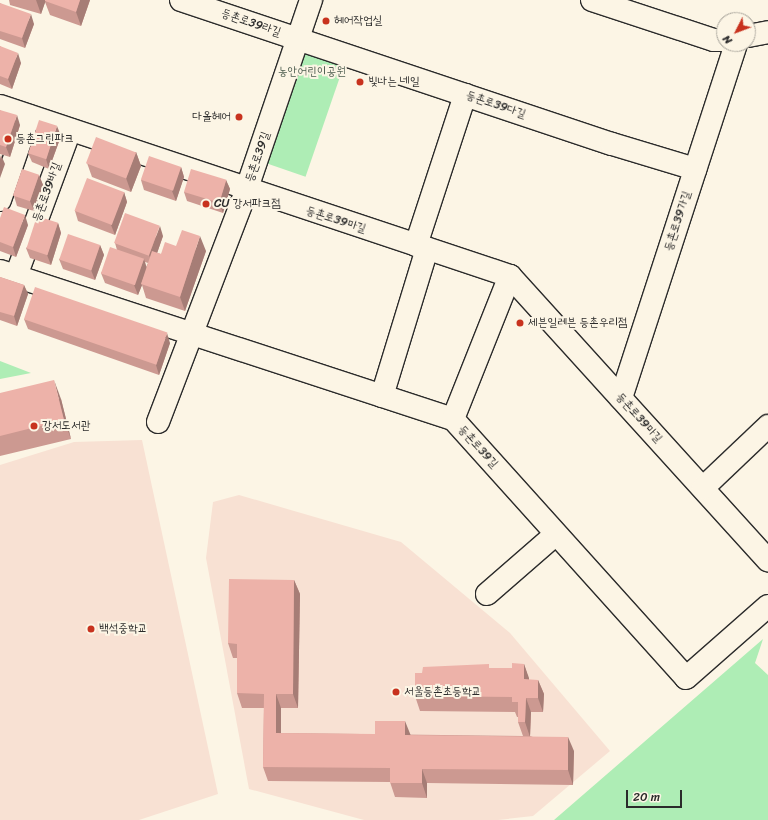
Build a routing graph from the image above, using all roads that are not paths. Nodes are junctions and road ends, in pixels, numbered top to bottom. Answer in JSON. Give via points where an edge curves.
{"nodes":[{"id":1,"x":181,"y":0,"type":"edge"},
{"id":2,"x":310,"y":0,"type":"edge"},
{"id":3,"x":592,"y":0,"type":"edge"},
{"id":4,"x":768,"y":32,"type":"edge"},
{"id":5,"x":756,"y":34,"type":"edge"},
{"id":6,"x":297,"y":39,"type":"junction"},
{"id":7,"x":716,"y":40,"type":"edge"},
{"id":8,"x":733,"y":52,"type":"edge"},
{"id":9,"x":465,"y":95,"type":"junction"},
{"id":10,"x":0,"y":106,"type":"edge"},
{"id":11,"x":29,"y":116,"type":"junction"},
{"id":12,"x":70,"y":130,"type":"junction"},
{"id":13,"x":695,"y":169,"type":"junction"},
{"id":14,"x":246,"y":191,"type":"junction"},
{"id":15,"x":0,"y":200,"type":"edge"},
{"id":16,"x":421,"y":247,"type":"junction"},
{"id":17,"x":8,"y":274,"type":"edge"},
{"id":18,"x":510,"y":276,"type":"junction"},
{"id":19,"x":194,"y":335,"type":"junction"},
{"id":20,"x":382,"y":396,"type":"junction"},
{"id":21,"x":621,"y":398,"type":"junction"},
{"id":22,"x":453,"y":419,"type":"junction"},
{"id":23,"x":158,"y":422,"type":"dead end"},
{"id":24,"x":768,"y":426,"type":"edge"},
{"id":25,"x":703,"y":488,"type":"junction"},
{"id":26,"x":556,"y":534,"type":"junction"},
{"id":27,"x":768,"y":561,"type":"edge"},
{"id":28,"x":487,"y":594,"type":"dead end"},
{"id":29,"x":768,"y":606,"type":"edge"}],
"edges":[{"from":1,"to":6,"type":"street","name":"등촌로39라길"},
{"from":2,"to":6,"type":"street","name":"등촌로39길"},
{"from":3,"to":7,"type":"street"},
{"from":4,"to":5,"type":"street"},
{"from":6,"to":9,"type":"street","name":"등촌로39다길"},
{"from":6,"to":14,"type":"street","name":"등촌로39길"},
{"from":8,"to":13,"type":"street","name":"등촌로39가길"},
{"from":9,"to":13,"type":"street","name":"등촌로39다길"},
{"from":9,"to":16,"type":"street"},
{"from":10,"to":11,"type":"street"},
{"from":11,"to":12,"type":"street"},
{"from":11,"to":15,"type":"street"},
{"from":12,"to":14,"type":"street"},
{"from":12,"to":17,"type":"street","name":"등촌로39바길"},
{"from":13,"to":21,"type":"street","name":"등촌로39가길"},
{"from":14,"to":16,"type":"street","name":"등촌로39마길"},
{"from":14,"to":19,"type":"street","name":"등촌로39길"},
{"from":16,"to":18,"type":"street","name":"등촌로39마길"},
{"from":16,"to":20,"type":"street"},
{"from":17,"to":19,"type":"street","name":"등촌로39길"},
{"from":18,"to":21,"type":"street","name":"등촌로39마길"},
{"from":18,"to":22,"type":"street"},
{"from":19,"to":20,"type":"street","name":"등촌로39길"},
{"from":19,"to":23,"type":"street","name":"등촌로39길"},
{"from":20,"to":22,"type":"street","name":"등촌로39길"},
{"from":21,"to":25,"type":"street","name":"등촌로39마길"},
{"from":22,"to":26,"type":"street","name":"등촌로39길"},
{"from":24,"to":25,"type":"street"},
{"from":25,"to":27,"type":"street","name":"등촌로39마길"},
{"from":26,"to":28,"type":"street"},
{"from":26,"to":29,"type":"street","name":"등촌로39길","via":[[686,678]]}]}
